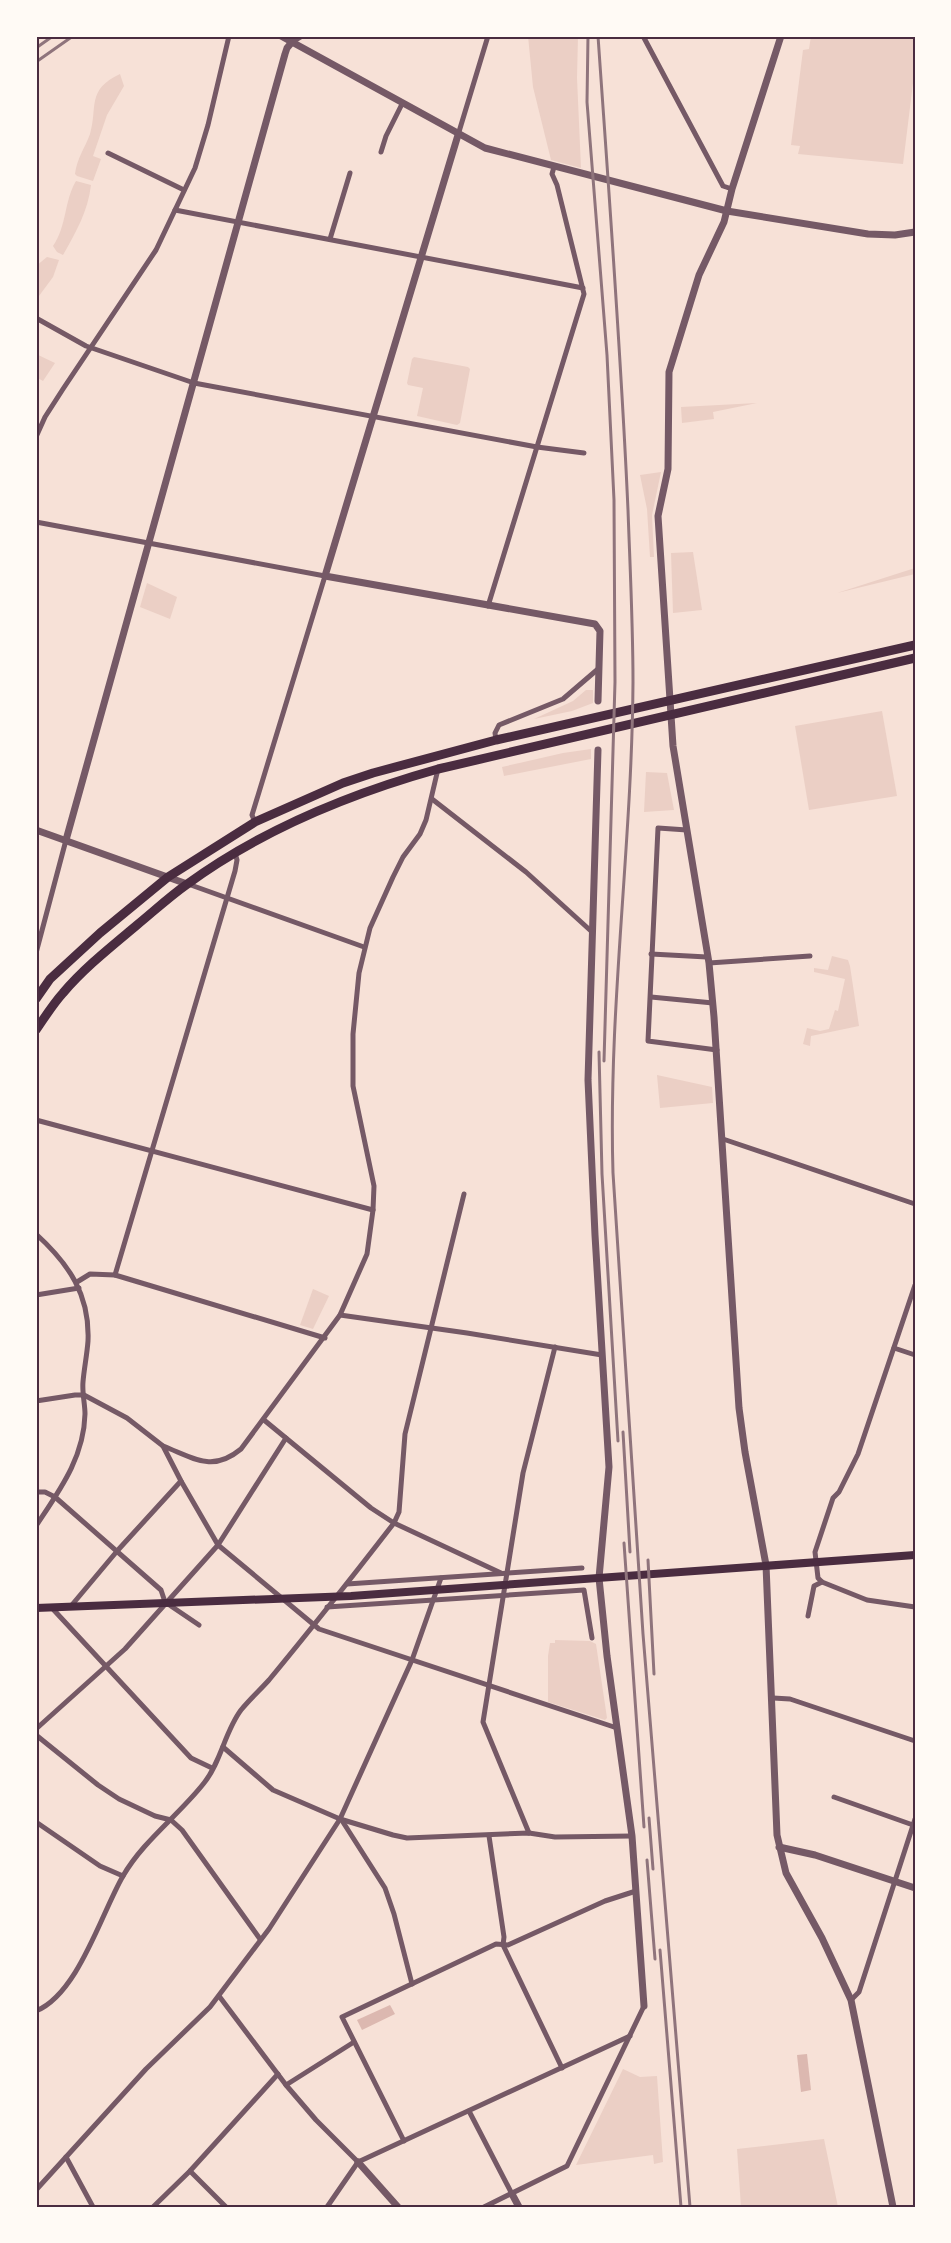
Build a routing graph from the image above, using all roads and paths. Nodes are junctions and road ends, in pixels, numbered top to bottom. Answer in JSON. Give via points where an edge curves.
{"nodes":[{"id":1,"x":229,"y":36,"type":"edge"},
{"id":2,"x":281,"y":36,"type":"edge"},
{"id":3,"x":302,"y":36,"type":"edge"},
{"id":4,"x":488,"y":36,"type":"edge"},
{"id":5,"x":643,"y":36,"type":"edge"},
{"id":6,"x":781,"y":36,"type":"edge"},
{"id":7,"x":292,"y":42,"type":"junction"},
{"id":8,"x":402,"y":104,"type":"junction"},
{"id":9,"x":458,"y":135,"type":"junction"},
{"id":10,"x":381,"y":152,"type":"dead end"},
{"id":11,"x":108,"y":153,"type":"dead end"},
{"id":12,"x":554,"y":167,"type":"junction"},
{"id":13,"x":350,"y":172,"type":"dead end"},
{"id":14,"x":732,"y":189,"type":"junction"},
{"id":15,"x":184,"y":190,"type":"junction"},
{"id":16,"x":175,"y":210,"type":"junction"},
{"id":17,"x":727,"y":211,"type":"junction"},
{"id":18,"x":239,"y":222,"type":"junction"},
{"id":19,"x":915,"y":232,"type":"edge"},
{"id":20,"x":330,"y":239,"type":"junction"},
{"id":21,"x":421,"y":258,"type":"junction"},
{"id":22,"x":583,"y":288,"type":"junction"},
{"id":23,"x":36,"y":318,"type":"edge"},
{"id":24,"x":92,"y":347,"type":"junction"},
{"id":25,"x":194,"y":382,"type":"junction"},
{"id":26,"x":374,"y":417,"type":"junction"},
{"id":27,"x":36,"y":437,"type":"edge"},
{"id":28,"x":537,"y":447,"type":"junction"},
{"id":29,"x":584,"y":453,"type":"dead end"},
{"id":30,"x":36,"y":522,"type":"edge"},
{"id":31,"x":148,"y":543,"type":"junction"},
{"id":32,"x":325,"y":576,"type":"junction"},
{"id":33,"x":488,"y":606,"type":"junction"},
{"id":34,"x":915,"y":645,"type":"edge"},
{"id":35,"x":915,"y":658,"type":"edge"},
{"id":36,"x":598,"y":669,"type":"junction"},
{"id":37,"x":598,"y":701,"type":"dead end"},
{"id":38,"x":496,"y":740,"type":"junction"},
{"id":39,"x":598,"y":750,"type":"dead end"},
{"id":40,"x":438,"y":769,"type":"junction"},
{"id":41,"x":432,"y":799,"type":"junction"},
{"id":42,"x":255,"y":822,"type":"junction"},
{"id":43,"x":36,"y":830,"type":"edge"},
{"id":44,"x":687,"y":830,"type":"junction"},
{"id":45,"x":66,"y":840,"type":"junction"},
{"id":46,"x":235,"y":853,"type":"junction"},
{"id":47,"x":168,"y":877,"type":"junction"},
{"id":48,"x":187,"y":884,"type":"junction"},
{"id":49,"x":225,"y":898,"type":"junction"},
{"id":50,"x":591,"y":931,"type":"junction"},
{"id":51,"x":364,"y":947,"type":"junction"},
{"id":52,"x":36,"y":953,"type":"edge"},
{"id":53,"x":651,"y":954,"type":"junction"},
{"id":54,"x":810,"y":956,"type":"dead end"},
{"id":55,"x":708,"y":960,"type":"junction"},
{"id":56,"x":651,"y":998,"type":"junction"},
{"id":57,"x":36,"y":999,"type":"edge"},
{"id":58,"x":713,"y":1003,"type":"junction"},
{"id":59,"x":36,"y":1030,"type":"edge"},
{"id":60,"x":717,"y":1050,"type":"junction"},
{"id":61,"x":36,"y":1120,"type":"edge"},
{"id":62,"x":723,"y":1139,"type":"junction"},
{"id":63,"x":150,"y":1151,"type":"junction"},
{"id":64,"x":464,"y":1194,"type":"dead end"},
{"id":65,"x":915,"y":1204,"type":"edge"},
{"id":66,"x":373,"y":1210,"type":"junction"},
{"id":67,"x":36,"y":1234,"type":"edge"},
{"id":68,"x":115,"y":1275,"type":"junction"},
{"id":69,"x":78,"y":1285,"type":"junction"},
{"id":70,"x":915,"y":1285,"type":"edge"},
{"id":71,"x":36,"y":1295,"type":"edge"},
{"id":72,"x":340,"y":1316,"type":"junction"},
{"id":73,"x":431,"y":1329,"type":"junction"},
{"id":74,"x":325,"y":1338,"type":"junction"},
{"id":75,"x":555,"y":1347,"type":"junction"},
{"id":76,"x":894,"y":1348,"type":"junction"},
{"id":77,"x":602,"y":1355,"type":"junction"},
{"id":78,"x":915,"y":1355,"type":"edge"},
{"id":79,"x":84,"y":1395,"type":"junction"},
{"id":80,"x":36,"y":1401,"type":"edge"},
{"id":81,"x":264,"y":1420,"type":"junction"},
{"id":82,"x":286,"y":1438,"type":"junction"},
{"id":83,"x":164,"y":1446,"type":"junction"},
{"id":84,"x":181,"y":1481,"type":"junction"},
{"id":85,"x":36,"y":1492,"type":"edge"},
{"id":86,"x":55,"y":1497,"type":"junction"},
{"id":87,"x":394,"y":1523,"type":"junction"},
{"id":88,"x":36,"y":1526,"type":"edge"},
{"id":89,"x":218,"y":1545,"type":"junction"},
{"id":90,"x":118,"y":1550,"type":"junction"},
{"id":91,"x":911,"y":1555,"type":"edge"},
{"id":92,"x":766,"y":1565,"type":"junction"},
{"id":93,"x":582,"y":1568,"type":"dead end"},
{"id":94,"x":501,"y":1573,"type":"junction"},
{"id":95,"x":508,"y":1573,"type":"junction"},
{"id":96,"x":441,"y":1578,"type":"junction"},
{"id":97,"x":599,"y":1578,"type":"junction"},
{"id":98,"x":822,"y":1581,"type":"junction"},
{"id":99,"x":346,"y":1584,"type":"junction"},
{"id":100,"x":335,"y":1596,"type":"junction"},
{"id":101,"x":503,"y":1596,"type":"junction"},
{"id":102,"x":280,"y":1598,"type":"junction"},
{"id":103,"x":165,"y":1602,"type":"junction"},
{"id":104,"x":433,"y":1602,"type":"junction"},
{"id":105,"x":71,"y":1606,"type":"junction"},
{"id":106,"x":915,"y":1606,"type":"edge"},
{"id":107,"x":51,"y":1607,"type":"junction"},
{"id":108,"x":327,"y":1607,"type":"junction"},
{"id":109,"x":36,"y":1608,"type":"edge"},
{"id":110,"x":808,"y":1616,"type":"dead end"},
{"id":111,"x":199,"y":1625,"type":"dead end"},
{"id":112,"x":314,"y":1626,"type":"junction"},
{"id":113,"x":592,"y":1638,"type":"dead end"},
{"id":114,"x":412,"y":1660,"type":"junction"},
{"id":115,"x":105,"y":1667,"type":"junction"},
{"id":116,"x":488,"y":1686,"type":"junction"},
{"id":117,"x":773,"y":1698,"type":"junction"},
{"id":118,"x":617,"y":1728,"type":"junction"},
{"id":119,"x":36,"y":1729,"type":"edge"},
{"id":120,"x":36,"y":1735,"type":"edge"},
{"id":121,"x":915,"y":1741,"type":"edge"},
{"id":122,"x":223,"y":1747,"type":"junction"},
{"id":123,"x":212,"y":1768,"type":"junction"},
{"id":124,"x":834,"y":1797,"type":"dead end"},
{"id":125,"x":340,"y":1819,"type":"junction"},
{"id":126,"x":171,"y":1820,"type":"junction"},
{"id":127,"x":36,"y":1822,"type":"edge"},
{"id":128,"x":914,"y":1822,"type":"edge"},
{"id":129,"x":529,"y":1833,"type":"junction"},
{"id":130,"x":489,"y":1836,"type":"junction"},
{"id":131,"x":632,"y":1836,"type":"junction"},
{"id":132,"x":779,"y":1847,"type":"junction"},
{"id":133,"x":123,"y":1876,"type":"junction"},
{"id":134,"x":895,"y":1882,"type":"junction"},
{"id":135,"x":915,"y":1888,"type":"edge"},
{"id":136,"x":636,"y":1891,"type":"junction"},
{"id":137,"x":260,"y":1939,"type":"junction"},
{"id":138,"x":503,"y":1945,"type":"junction"},
{"id":139,"x":412,"y":1984,"type":"junction"},
{"id":140,"x":219,"y":1995,"type":"junction"},
{"id":141,"x":851,"y":2000,"type":"junction"},
{"id":142,"x":645,"y":2006,"type":"joint"},
{"id":143,"x":36,"y":2011,"type":"edge"},
{"id":144,"x":630,"y":2036,"type":"junction"},
{"id":145,"x":354,"y":2042,"type":"junction"},
{"id":146,"x":562,"y":2068,"type":"junction"},
{"id":147,"x":278,"y":2074,"type":"junction"},
{"id":148,"x":286,"y":2085,"type":"junction"},
{"id":149,"x":469,"y":2111,"type":"junction"},
{"id":150,"x":404,"y":2141,"type":"junction"},
{"id":151,"x":66,"y":2157,"type":"junction"},
{"id":152,"x":358,"y":2162,"type":"junction"},
{"id":153,"x":190,"y":2171,"type":"junction"},
{"id":154,"x":36,"y":2190,"type":"edge"},
{"id":155,"x":512,"y":2194,"type":"junction"},
{"id":156,"x":93,"y":2207,"type":"edge"},
{"id":157,"x":153,"y":2207,"type":"edge"},
{"id":158,"x":226,"y":2207,"type":"edge"},
{"id":159,"x":327,"y":2207,"type":"edge"},
{"id":160,"x":398,"y":2207,"type":"edge"},
{"id":161,"x":484,"y":2207,"type":"edge"},
{"id":162,"x":519,"y":2207,"type":"edge"},
{"id":163,"x":893,"y":2207,"type":"edge"}],
"edges":[{"from":1,"to":15,"type":"street","via":[[208,125]]},
{"from":2,"to":7,"type":"street"},
{"from":3,"to":7,"type":"street"},
{"from":4,"to":9,"type":"street"},
{"from":5,"to":14,"type":"street","via":[[723,186]]},
{"from":6,"to":14,"type":"street"},
{"from":7,"to":8,"type":"street"},
{"from":7,"to":18,"type":"street","via":[[285,54]]},
{"from":8,"to":9,"type":"street"},
{"from":8,"to":10,"type":"street"},
{"from":9,"to":12,"type":"street","via":[[485,148]]},
{"from":9,"to":21,"type":"street"},
{"from":11,"to":15,"type":"street"},
{"from":12,"to":17,"type":"street"},
{"from":12,"to":22,"type":"street","via":[[552,174]]},
{"from":13,"to":20,"type":"street"},
{"from":14,"to":17,"type":"street"},
{"from":15,"to":16,"type":"street"},
{"from":16,"to":18,"type":"street"},
{"from":16,"to":24,"type":"street","via":[[156,250]]},
{"from":17,"to":19,"type":"street","via":[[868,234]]},
{"from":17,"to":44,"type":"street","via":[[699,275],[669,372],[668,469],[658,516],[673,746]]},
{"from":18,"to":20,"type":"street"},
{"from":18,"to":25,"type":"street"},
{"from":20,"to":21,"type":"street"},
{"from":21,"to":22,"type":"street"},
{"from":21,"to":26,"type":"street"},
{"from":22,"to":28,"type":"street"},
{"from":23,"to":24,"type":"street"},
{"from":24,"to":25,"type":"street"},
{"from":24,"to":27,"type":"street"},
{"from":25,"to":26,"type":"street"},
{"from":25,"to":31,"type":"street"},
{"from":26,"to":28,"type":"street"},
{"from":26,"to":32,"type":"street"},
{"from":28,"to":29,"type":"street"},
{"from":28,"to":33,"type":"street"},
{"from":30,"to":31,"type":"street"},
{"from":31,"to":32,"type":"street"},
{"from":31,"to":45,"type":"street"},
{"from":32,"to":33,"type":"street"},
{"from":32,"to":42,"type":"street","via":[[252,815]]},
{"from":33,"to":36,"type":"street","via":[[595,624],[600,631]]},
{"from":34,"to":38,"type":"highway"},
{"from":35,"to":40,"type":"highway"},
{"from":36,"to":37,"type":"street"},
{"from":36,"to":38,"type":"street","via":[[563,699],[498,726]]},
{"from":38,"to":42,"type":"highway","via":[[373,772]]},
{"from":39,"to":50,"type":"street"},
{"from":40,"to":41,"type":"street"},
{"from":40,"to":46,"type":"highway","via":[[345,799]]},
{"from":41,"to":50,"type":"street","via":[[526,872]]},
{"from":41,"to":51,"type":"street","via":[[420,834],[393,877]]},
{"from":42,"to":47,"type":"highway"},
{"from":43,"to":45,"type":"street"},
{"from":44,"to":53,"type":"street","via":[[658,828]]},
{"from":44,"to":55,"type":"street"},
{"from":45,"to":47,"type":"street"},
{"from":45,"to":52,"type":"street"},
{"from":46,"to":48,"type":"highway"},
{"from":46,"to":49,"type":"street","via":[[237,860]]},
{"from":47,"to":48,"type":"street"},
{"from":47,"to":57,"type":"highway","via":[[50,979]]},
{"from":48,"to":49,"type":"street"},
{"from":48,"to":59,"type":"highway","via":[[117,941],[63,993]]},
{"from":49,"to":51,"type":"street"},
{"from":49,"to":63,"type":"street"},
{"from":50,"to":77,"type":"street","via":[[588,1120]]},
{"from":51,"to":66,"type":"street","via":[[353,1034],[353,1086],[374,1186]]},
{"from":53,"to":55,"type":"street"},
{"from":53,"to":56,"type":"street"},
{"from":54,"to":55,"type":"street"},
{"from":55,"to":58,"type":"street"},
{"from":56,"to":58,"type":"street"},
{"from":56,"to":60,"type":"street","via":[[648,1041]]},
{"from":58,"to":60,"type":"street"},
{"from":60,"to":62,"type":"street"},
{"from":61,"to":63,"type":"street"},
{"from":62,"to":65,"type":"street"},
{"from":62,"to":92,"type":"street","via":[[736,1378]]},
{"from":63,"to":66,"type":"street"},
{"from":63,"to":68,"type":"street"},
{"from":64,"to":73,"type":"street"},
{"from":66,"to":72,"type":"street","via":[[367,1254]]},
{"from":67,"to":69,"type":"street"},
{"from":68,"to":69,"type":"street","via":[[90,1274]]},
{"from":68,"to":74,"type":"street"},
{"from":69,"to":71,"type":"street"},
{"from":69,"to":79,"type":"street","via":[[88,1318]]},
{"from":70,"to":76,"type":"street"},
{"from":72,"to":73,"type":"street"},
{"from":72,"to":74,"type":"street"},
{"from":73,"to":75,"type":"street"},
{"from":73,"to":87,"type":"street","via":[[405,1434],[399,1512]]},
{"from":74,"to":81,"type":"street"},
{"from":75,"to":77,"type":"street"},
{"from":75,"to":95,"type":"street","via":[[523,1473]]},
{"from":76,"to":78,"type":"street"},
{"from":76,"to":98,"type":"street","via":[[858,1454],[824,1521],[815,1552],[818,1578]]},
{"from":77,"to":97,"type":"street","via":[[609,1467]]},
{"from":79,"to":80,"type":"street"},
{"from":79,"to":83,"type":"street","via":[[127,1418]]},
{"from":79,"to":86,"type":"street","via":[[80,1447],[71,1472]]},
{"from":81,"to":82,"type":"street"},
{"from":81,"to":83,"type":"street","via":[[241,1449],[217,1463],[200,1461]]},
{"from":82,"to":87,"type":"street"},
{"from":82,"to":89,"type":"street"},
{"from":83,"to":84,"type":"street"},
{"from":84,"to":89,"type":"street"},
{"from":84,"to":90,"type":"street"},
{"from":85,"to":86,"type":"street"},
{"from":86,"to":88,"type":"street"},
{"from":86,"to":90,"type":"street"},
{"from":87,"to":94,"type":"street"},
{"from":87,"to":99,"type":"street"},
{"from":89,"to":102,"type":"street"},
{"from":89,"to":103,"type":"street"},
{"from":90,"to":103,"type":"street","via":[[161,1590]]},
{"from":90,"to":105,"type":"street"},
{"from":91,"to":92,"type":"main road"},
{"from":92,"to":97,"type":"main road"},
{"from":92,"to":117,"type":"street"},
{"from":93,"to":95,"type":"street"},
{"from":94,"to":95,"type":"street"},
{"from":94,"to":96,"type":"street"},
{"from":95,"to":101,"type":"street"},
{"from":96,"to":99,"type":"street"},
{"from":96,"to":104,"type":"street"},
{"from":97,"to":100,"type":"main road"},
{"from":97,"to":118,"type":"street"},
{"from":98,"to":106,"type":"street","via":[[867,1600]]},
{"from":98,"to":110,"type":"street","via":[[814,1586]]},
{"from":99,"to":100,"type":"street"},
{"from":100,"to":102,"type":"main road"},
{"from":100,"to":108,"type":"street"},
{"from":101,"to":104,"type":"street"},
{"from":101,"to":113,"type":"street","via":[[584,1590]]},
{"from":101,"to":116,"type":"street"},
{"from":102,"to":103,"type":"main road"},
{"from":102,"to":112,"type":"street"},
{"from":103,"to":105,"type":"main road"},
{"from":103,"to":111,"type":"street"},
{"from":103,"to":115,"type":"street"},
{"from":104,"to":108,"type":"street"},
{"from":104,"to":114,"type":"street"},
{"from":105,"to":107,"type":"main road"},
{"from":107,"to":109,"type":"main road"},
{"from":107,"to":115,"type":"street"},
{"from":108,"to":112,"type":"street"},
{"from":112,"to":114,"type":"street"},
{"from":112,"to":122,"type":"street","via":[[240,1712]]},
{"from":114,"to":116,"type":"street"},
{"from":114,"to":125,"type":"street"},
{"from":115,"to":119,"type":"street"},
{"from":115,"to":123,"type":"street","via":[[191,1758]]},
{"from":116,"to":118,"type":"street"},
{"from":116,"to":129,"type":"street","via":[[483,1722]]},
{"from":117,"to":121,"type":"street","via":[[790,1699]]},
{"from":117,"to":132,"type":"street"},
{"from":118,"to":131,"type":"street"},
{"from":120,"to":126,"type":"street","via":[[119,1799]]},
{"from":122,"to":123,"type":"street"},
{"from":122,"to":125,"type":"street","via":[[273,1790]]},
{"from":123,"to":126,"type":"street","via":[[206,1781]]},
{"from":124,"to":128,"type":"street"},
{"from":125,"to":130,"type":"street","via":[[407,1838]]},
{"from":125,"to":137,"type":"street"},
{"from":125,"to":139,"type":"street","via":[[385,1888]]},
{"from":126,"to":133,"type":"street"},
{"from":126,"to":137,"type":"street"},
{"from":127,"to":133,"type":"street","via":[[100,1866]]},
{"from":128,"to":134,"type":"street"},
{"from":129,"to":130,"type":"street"},
{"from":129,"to":131,"type":"street","via":[[555,1837]]},
{"from":130,"to":138,"type":"street"},
{"from":131,"to":136,"type":"street"},
{"from":132,"to":134,"type":"street"},
{"from":132,"to":141,"type":"street","via":[[786,1873]]},
{"from":133,"to":143,"type":"street","via":[[80,1963],[57,1998]]},
{"from":134,"to":135,"type":"street"},
{"from":134,"to":141,"type":"street","via":[[859,1992]]},
{"from":136,"to":138,"type":"street"},
{"from":136,"to":142,"type":"street"},
{"from":137,"to":140,"type":"street"},
{"from":138,"to":139,"type":"street","via":[[496,1944]]},
{"from":138,"to":146,"type":"street"},
{"from":139,"to":145,"type":"street","via":[[342,2017]]},
{"from":140,"to":147,"type":"street"},
{"from":140,"to":151,"type":"street"},
{"from":141,"to":163,"type":"street"},
{"from":142,"to":144,"type":"street"},
{"from":144,"to":146,"type":"street"},
{"from":144,"to":155,"type":"street","via":[[567,2166]]},
{"from":145,"to":148,"type":"street"},
{"from":145,"to":150,"type":"street"},
{"from":146,"to":149,"type":"street"},
{"from":147,"to":148,"type":"street"},
{"from":147,"to":153,"type":"street"},
{"from":148,"to":152,"type":"street"},
{"from":149,"to":150,"type":"street"},
{"from":149,"to":155,"type":"street"},
{"from":150,"to":152,"type":"street"},
{"from":151,"to":154,"type":"street"},
{"from":151,"to":156,"type":"street"},
{"from":152,"to":159,"type":"street"},
{"from":152,"to":160,"type":"street"},
{"from":153,"to":157,"type":"street"},
{"from":153,"to":158,"type":"street"},
{"from":155,"to":161,"type":"street"},
{"from":155,"to":162,"type":"street"}]}
